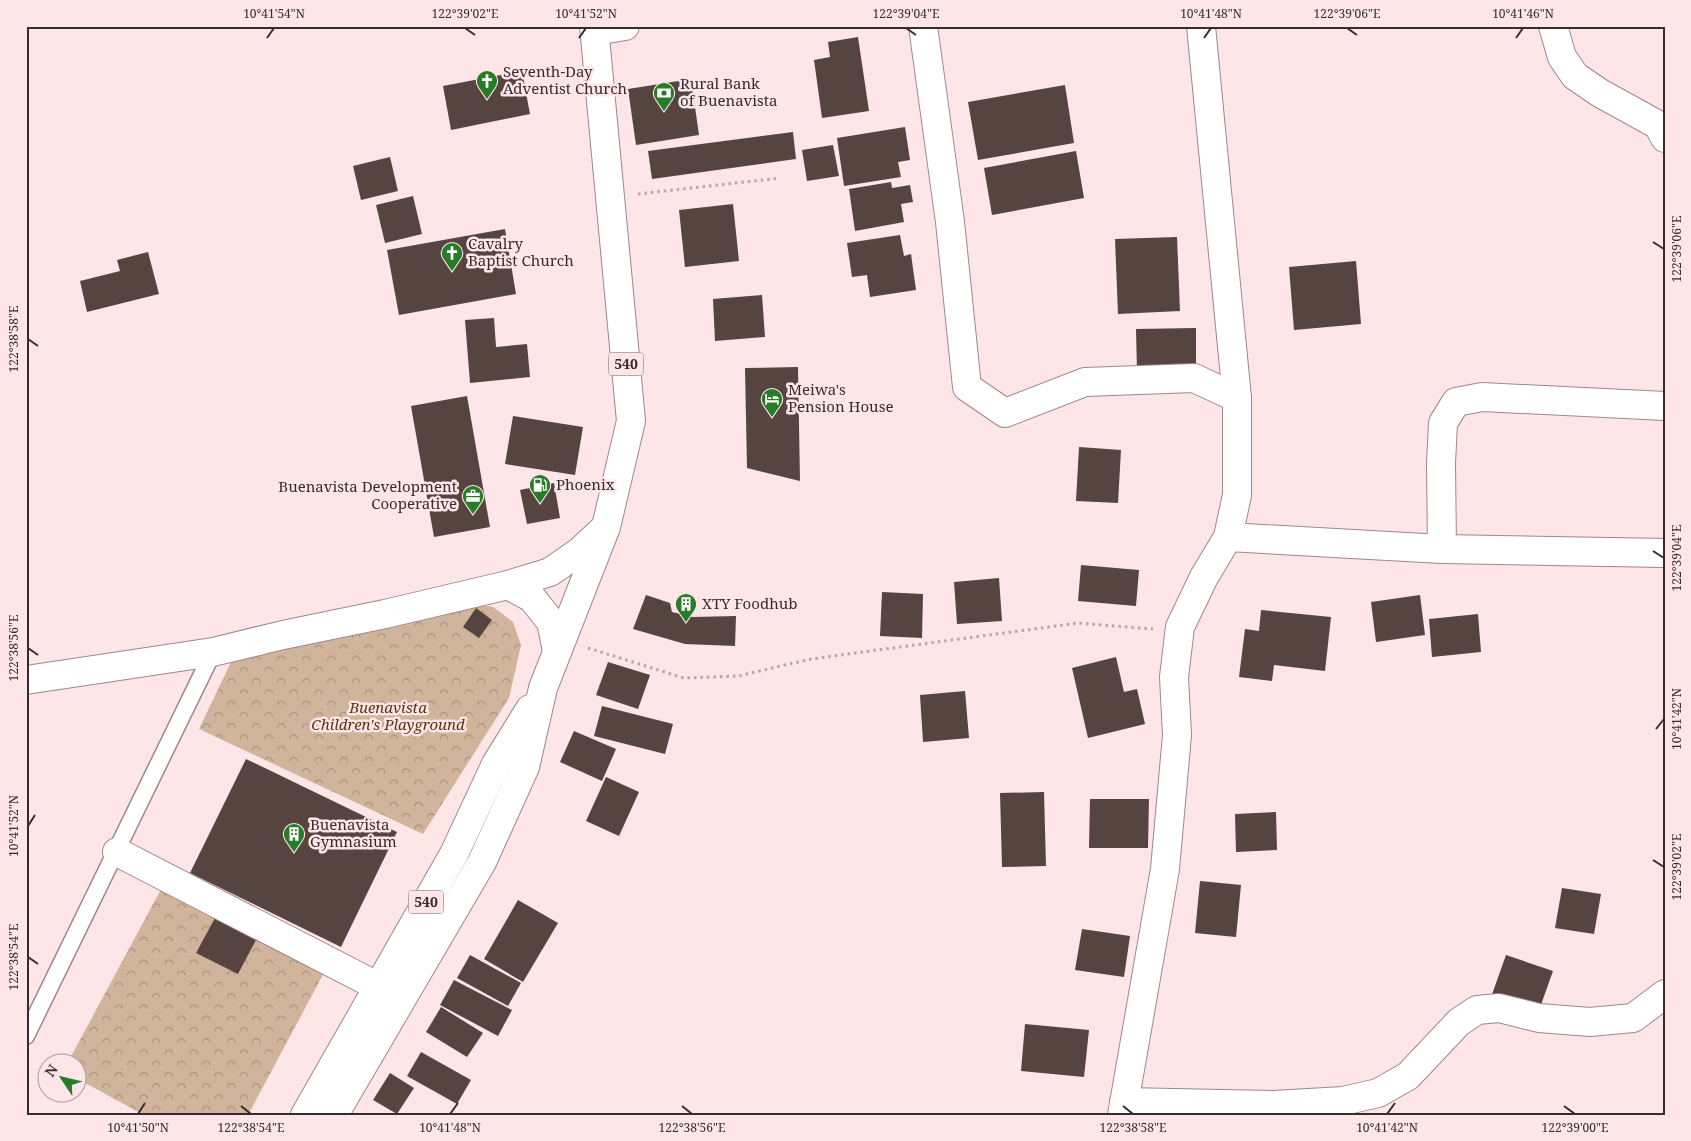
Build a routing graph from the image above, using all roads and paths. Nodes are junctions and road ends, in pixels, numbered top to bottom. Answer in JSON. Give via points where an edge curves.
{"nodes":[{"id":1,"x":625,"y":26,"type":"edge"},
{"id":2,"x":923,"y":26,"type":"edge"},
{"id":3,"x":1201,"y":26,"type":"edge"},
{"id":4,"x":1553,"y":26,"type":"edge"},
{"id":5,"x":594,"y":29,"type":"edge"},
{"id":6,"x":1665,"y":138,"type":"edge"},
{"id":7,"x":780,"y":178,"type":"dead end"},
{"id":8,"x":610,"y":197,"type":"junction"},
{"id":9,"x":1237,"y":398,"type":"junction"},
{"id":10,"x":1665,"y":406,"type":"edge"},
{"id":11,"x":606,"y":526,"type":"junction"},
{"id":12,"x":1228,"y":537,"type":"junction"},
{"id":13,"x":1442,"y":549,"type":"junction"},
{"id":14,"x":1665,"y":553,"type":"edge"},
{"id":15,"x":508,"y":585,"type":"junction"},
{"id":16,"x":1180,"y":627,"type":"junction"},
{"id":17,"x":560,"y":644,"type":"junction"},
{"id":18,"x":213,"y":652,"type":"junction"},
{"id":19,"x":26,"y":680,"type":"edge"},
{"id":20,"x":543,"y":688,"type":"junction"},
{"id":21,"x":117,"y":852,"type":"junction"},
{"id":22,"x":377,"y":986,"type":"junction"},
{"id":23,"x":1665,"y":994,"type":"edge"},
{"id":24,"x":26,"y":1036,"type":"edge"},
{"id":25,"x":1123,"y":1109,"type":"edge"},
{"id":26,"x":305,"y":1115,"type":"edge"},
{"id":27,"x":334,"y":1115,"type":"edge"}],
"edges":[{"from":1,"to":5,"type":"street"},
{"from":2,"to":9,"type":"street","via":[[950,222],[967,387],[1005,413],[1085,382],[1194,378]]},
{"from":3,"to":9,"type":"street"},
{"from":4,"to":6,"type":"street","via":[[1562,57],[1575,76],[1658,125]]},
{"from":5,"to":8,"type":"street","number":"540"},
{"from":7,"to":8,"type":"path"},
{"from":8,"to":11,"type":"street","number":"540","via":[[631,421]]},
{"from":9,"to":12,"type":"street","via":[[1237,495]]},
{"from":10,"to":13,"type":"street","via":[[1482,398],[1456,402],[1443,423]]},
{"from":11,"to":15,"type":"street","via":[[579,552],[550,572]]},
{"from":11,"to":17,"type":"street","number":"540"},
{"from":12,"to":13,"type":"street"},
{"from":12,"to":16,"type":"street"},
{"from":13,"to":14,"type":"street"},
{"from":15,"to":17,"type":"street","via":[[532,598],[551,622]]},
{"from":15,"to":18,"type":"street"},
{"from":16,"to":17,"type":"path","via":[[1147,630],[1078,623],[811,659],[738,676],[684,678],[593,650]]},
{"from":16,"to":25,"type":"street","via":[[1174,677],[1176,735],[1166,869]]},
{"from":17,"to":20,"type":"street","number":"540"},
{"from":18,"to":19,"type":"street"},
{"from":18,"to":21,"type":"lane"},
{"from":20,"to":22,"type":"street","number":"540","via":[[496,764],[454,854]]},
{"from":20,"to":27,"type":"street","number":"540","via":[[524,768],[482,862]]},
{"from":21,"to":22,"type":"street"},
{"from":21,"to":24,"type":"lane"},
{"from":22,"to":26,"type":"street","number":"540"},
{"from":23,"to":25,"type":"street","via":[[1633,1018],[1590,1022],[1539,1018],[1499,1008],[1477,1010],[1460,1022],[1408,1076],[1378,1093],[1343,1101]]}]}
